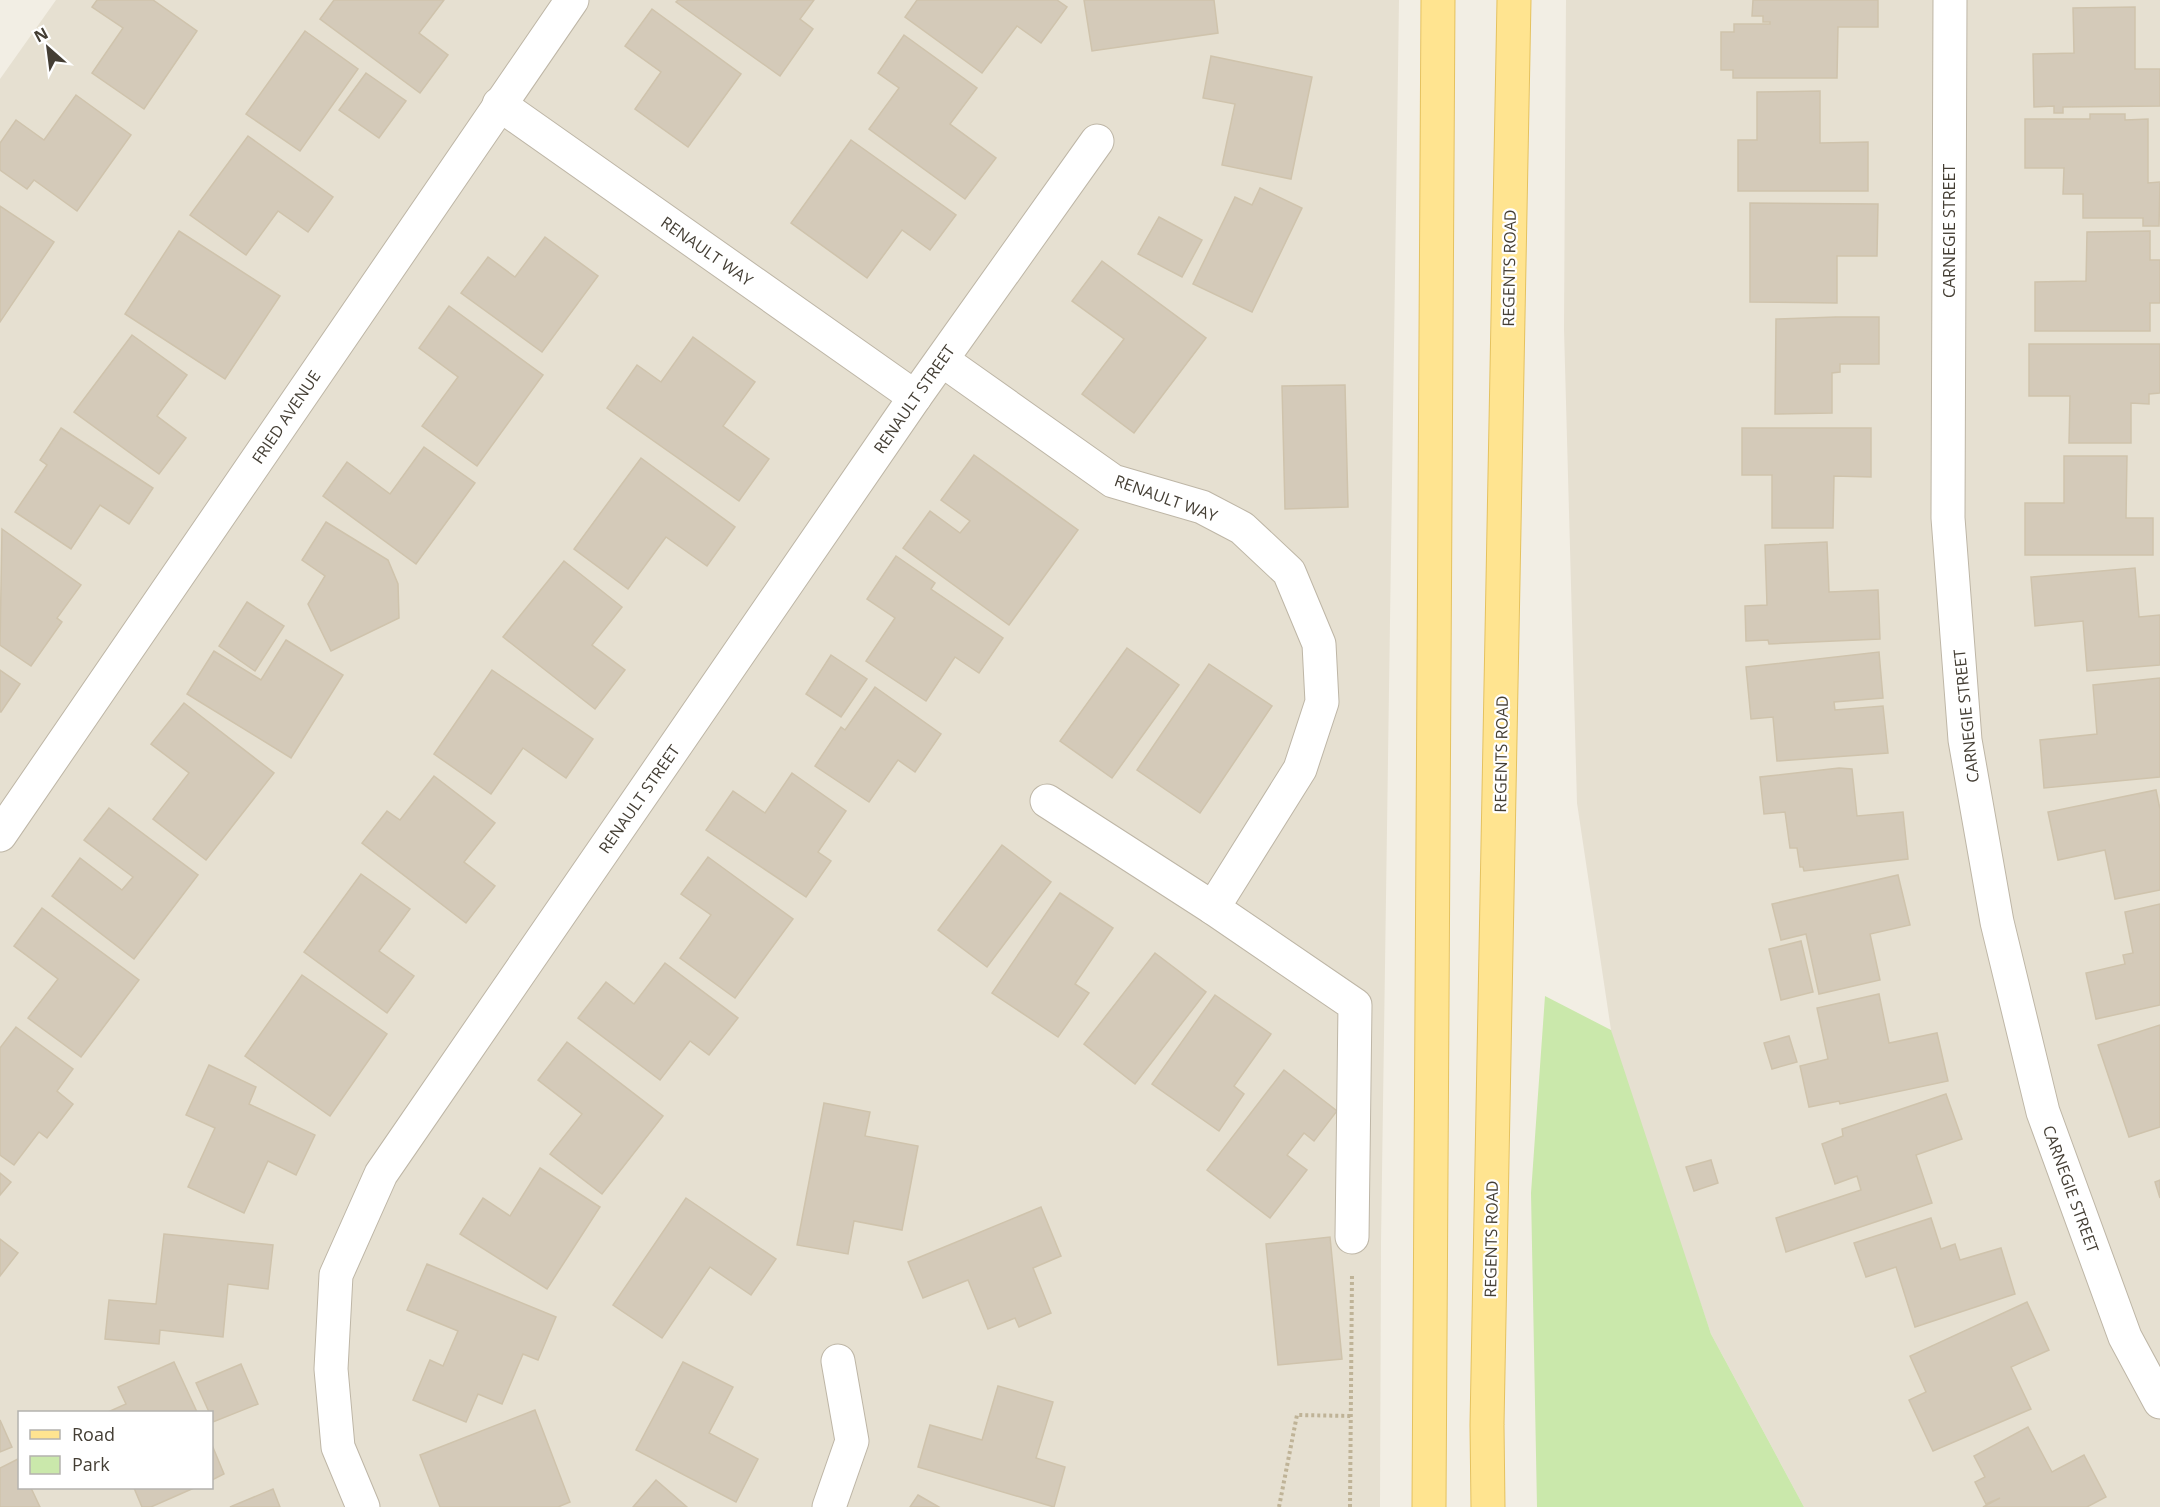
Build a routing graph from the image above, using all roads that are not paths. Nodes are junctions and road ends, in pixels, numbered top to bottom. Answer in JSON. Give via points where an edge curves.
{"nodes":[{"id":1,"x":572,"y":0,"type":"edge"},
{"id":2,"x":1438,"y":0,"type":"edge"},
{"id":3,"x":1514,"y":0,"type":"edge"},
{"id":4,"x":1950,"y":0,"type":"edge"},
{"id":5,"x":500,"y":104,"type":"junction"},
{"id":6,"x":1098,"y":141,"type":"dead end"},
{"id":7,"x":942,"y":360,"type":"junction"},
{"id":8,"x":915,"y":397,"type":"junction"},
{"id":9,"x":1047,"y":801,"type":"dead end"},
{"id":10,"x":0,"y":835,"type":"edge"},
{"id":11,"x":1213,"y":908,"type":"junction"},
{"id":12,"x":1352,"y":1237,"type":"road end"},
{"id":13,"x":838,"y":1361,"type":"dead end"},
{"id":14,"x":2160,"y":1402,"type":"edge"},
{"id":15,"x":363,"y":1507,"type":"edge"},
{"id":16,"x":829,"y":1507,"type":"edge"},
{"id":17,"x":1429,"y":1507,"type":"edge"},
{"id":18,"x":1488,"y":1507,"type":"edge"}],
"edges":[{"from":1,"to":5,"type":"street","name":"FRIED AVENUE"},
{"from":2,"to":17,"type":"main road"},
{"from":3,"to":18,"type":"main road","name":"REGENTS ROAD"},
{"from":4,"to":14,"type":"street","name":"CARNEGIE STREET","via":[[1948,518],[1965,740],[1996,922],[2043,1112],[2125,1336]]},
{"from":5,"to":8,"type":"street","name":"RENAULT WAY"},
{"from":5,"to":10,"type":"street","name":"FRIED AVENUE"},
{"from":6,"to":7,"type":"street","name":"RENAULT STREET"},
{"from":7,"to":8,"type":"street","name":"RENAULT STREET"},
{"from":7,"to":11,"type":"street","name":"RENAULT WAY","via":[[1113,481],[1202,507],[1242,528],[1289,572],[1320,644],[1322,702],[1300,769]]},
{"from":8,"to":15,"type":"street","name":"RENAULT STREET","via":[[381,1174],[336,1275],[331,1369],[338,1447]]},
{"from":9,"to":11,"type":"street"},
{"from":11,"to":12,"type":"street","via":[[1354,1005]]},
{"from":13,"to":16,"type":"street","via":[[852,1441]]}]}
